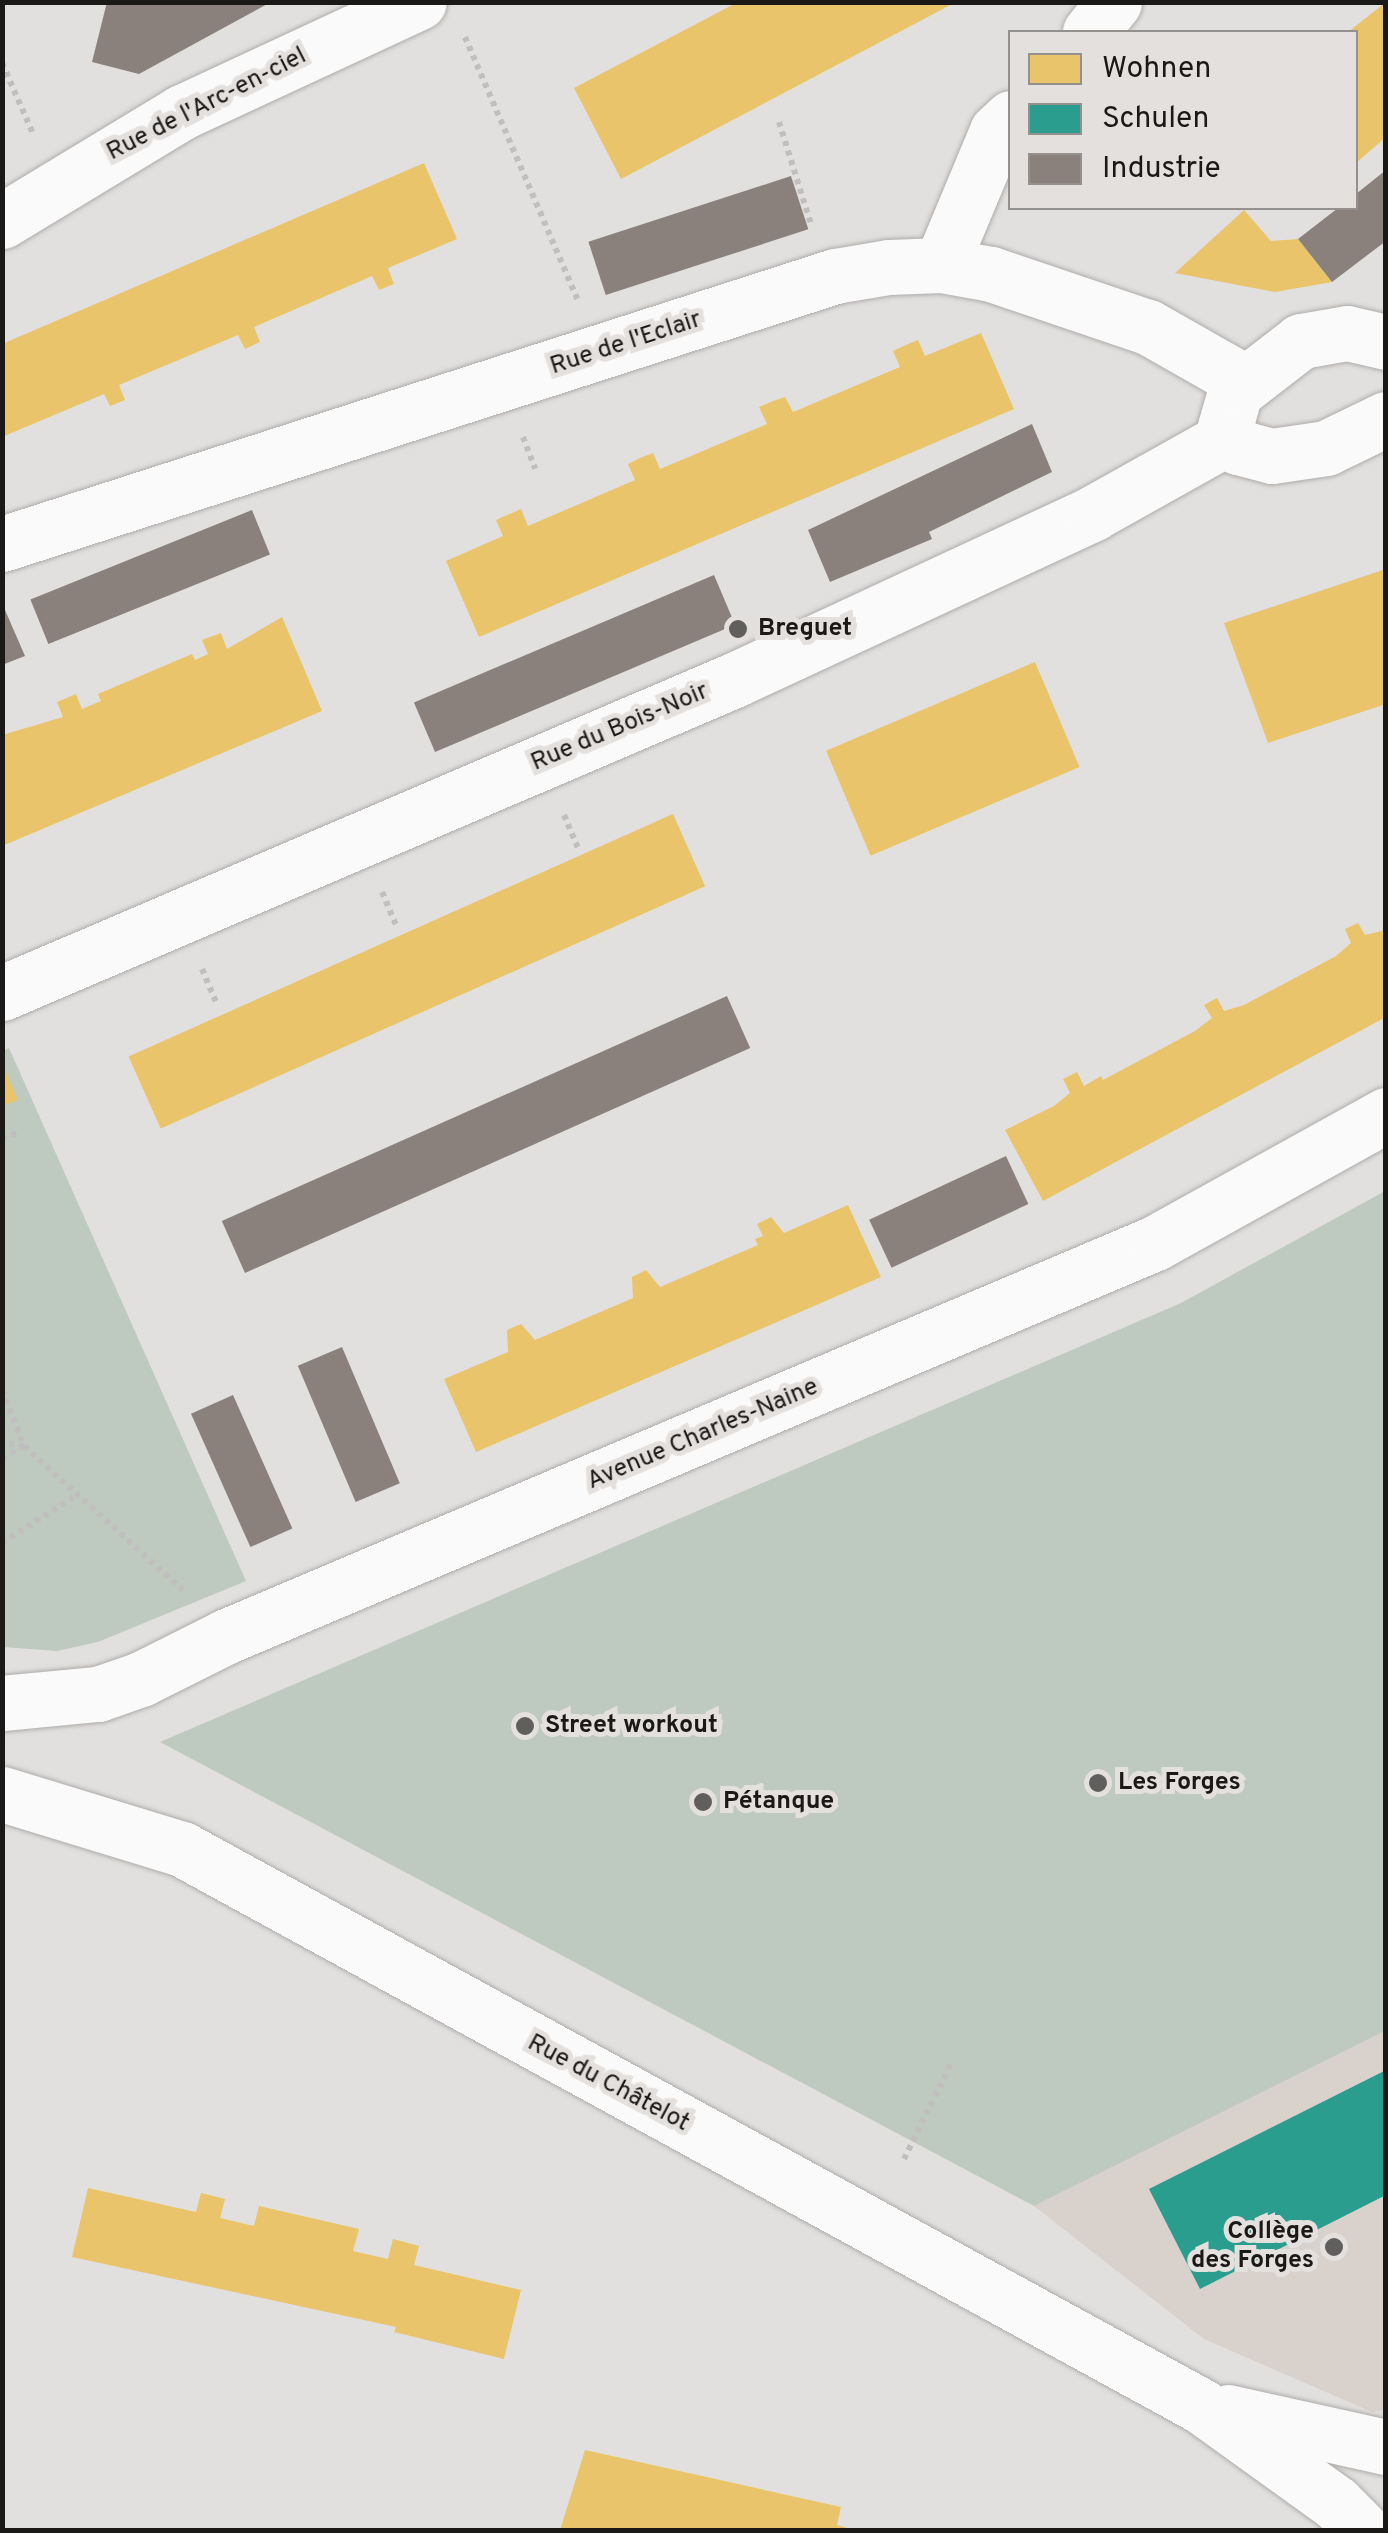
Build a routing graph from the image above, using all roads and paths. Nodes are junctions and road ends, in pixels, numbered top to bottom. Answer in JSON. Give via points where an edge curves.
{"nodes":[{"id":1,"x":1114,"y":2,"type":"edge"},
{"id":2,"x":440,"y":15,"type":"edge"},
{"id":3,"x":1092,"y":30,"type":"edge"},
{"id":4,"x":2,"y":63,"type":"edge"},
{"id":5,"x":1008,"y":120,"type":"edge"},
{"id":6,"x":779,"y":122,"type":"dead end"},
{"id":7,"x":35,"y":139,"type":"dead end"},
{"id":8,"x":2,"y":221,"type":"edge"},
{"id":9,"x":812,"y":228,"type":"dead end"},
{"id":10,"x":940,"y":265,"type":"junction"},
{"id":11,"x":578,"y":300,"type":"dead end"},
{"id":12,"x":1380,"y":333,"type":"edge"},
{"id":13,"x":1244,"y":382,"type":"junction"},
{"id":14,"x":1386,"y":419,"type":"edge"},
{"id":15,"x":1226,"y":438,"type":"junction"},
{"id":16,"x":527,"y":448,"type":"dead end"},
{"id":17,"x":535,"y":469,"type":"dead end"},
{"id":18,"x":2,"y":544,"type":"edge"},
{"id":19,"x":564,"y":815,"type":"dead end"},
{"id":20,"x":579,"y":851,"type":"dead end"},
{"id":21,"x":382,"y":892,"type":"dead end"},
{"id":22,"x":398,"y":928,"type":"dead end"},
{"id":23,"x":204,"y":975,"type":"dead end"},
{"id":24,"x":2,"y":993,"type":"edge"},
{"id":25,"x":217,"y":1005,"type":"dead end"},
{"id":26,"x":1386,"y":1115,"type":"edge"},
{"id":27,"x":20,"y":1132,"type":"dead end"},
{"id":28,"x":2,"y":1138,"type":"edge"},
{"id":29,"x":2,"y":1390,"type":"edge"},
{"id":30,"x":2,"y":1443,"type":"edge"},
{"id":31,"x":24,"y":1446,"type":"junction"},
{"id":32,"x":2,"y":1458,"type":"edge"},
{"id":33,"x":78,"y":1495,"type":"junction"},
{"id":34,"x":2,"y":1543,"type":"edge"},
{"id":35,"x":227,"y":1636,"type":"junction"},
{"id":36,"x":2,"y":1704,"type":"edge"},
{"id":37,"x":2,"y":1794,"type":"edge"},
{"id":38,"x":952,"y":2062,"type":"dead end"},
{"id":39,"x":904,"y":2160,"type":"dead end"},
{"id":40,"x":1201,"y":2406,"type":"junction"},
{"id":41,"x":1386,"y":2447,"type":"edge"},
{"id":42,"x":1364,"y":2530,"type":"edge"}],
"edges":[{"from":1,"to":3,"type":"street"},
{"from":2,"to":8,"type":"street","name":"Rue de l'Arc-en-ciel","via":[[182,112]]},
{"from":2,"to":11,"type":"path"},
{"from":4,"to":7,"type":"path"},
{"from":5,"to":10,"type":"street"},
{"from":6,"to":9,"type":"path"},
{"from":10,"to":13,"type":"street","name":"Rue de l'Eclair","via":[[990,274],[1148,327]]},
{"from":10,"to":18,"type":"street","name":"Rue de l'Eclair","via":[[836,276]]},
{"from":12,"to":13,"type":"street","via":[[1301,341]]},
{"from":13,"to":15,"type":"street","via":[[1226,408]]},
{"from":14,"to":15,"type":"street","via":[[1326,448],[1272,456]]},
{"from":15,"to":24,"type":"street","name":"Rue du Bois-Noir","via":[[1093,512],[770,664]]},
{"from":16,"to":17,"type":"path"},
{"from":19,"to":20,"type":"path"},
{"from":21,"to":22,"type":"path"},
{"from":23,"to":25,"type":"path"},
{"from":26,"to":35,"type":"street","name":"Avenue Charles-Naine","via":[[1155,1243]]},
{"from":27,"to":28,"type":"path"},
{"from":29,"to":31,"type":"path"},
{"from":30,"to":31,"type":"path"},
{"from":31,"to":32,"type":"path"},
{"from":31,"to":33,"type":"path"},
{"from":33,"to":34,"type":"path"},
{"from":33,"to":35,"type":"path"},
{"from":35,"to":36,"type":"street","name":"Avenue Charles-Naine","via":[[98,1694]]},
{"from":37,"to":40,"type":"street","name":"Rue du Châtelot","via":[[182,1849]]},
{"from":38,"to":39,"type":"path"},
{"from":40,"to":41,"type":"street","name":"Rue du Châtelot"},
{"from":40,"to":42,"type":"street","name":"Rue du Châtelot"}]}
